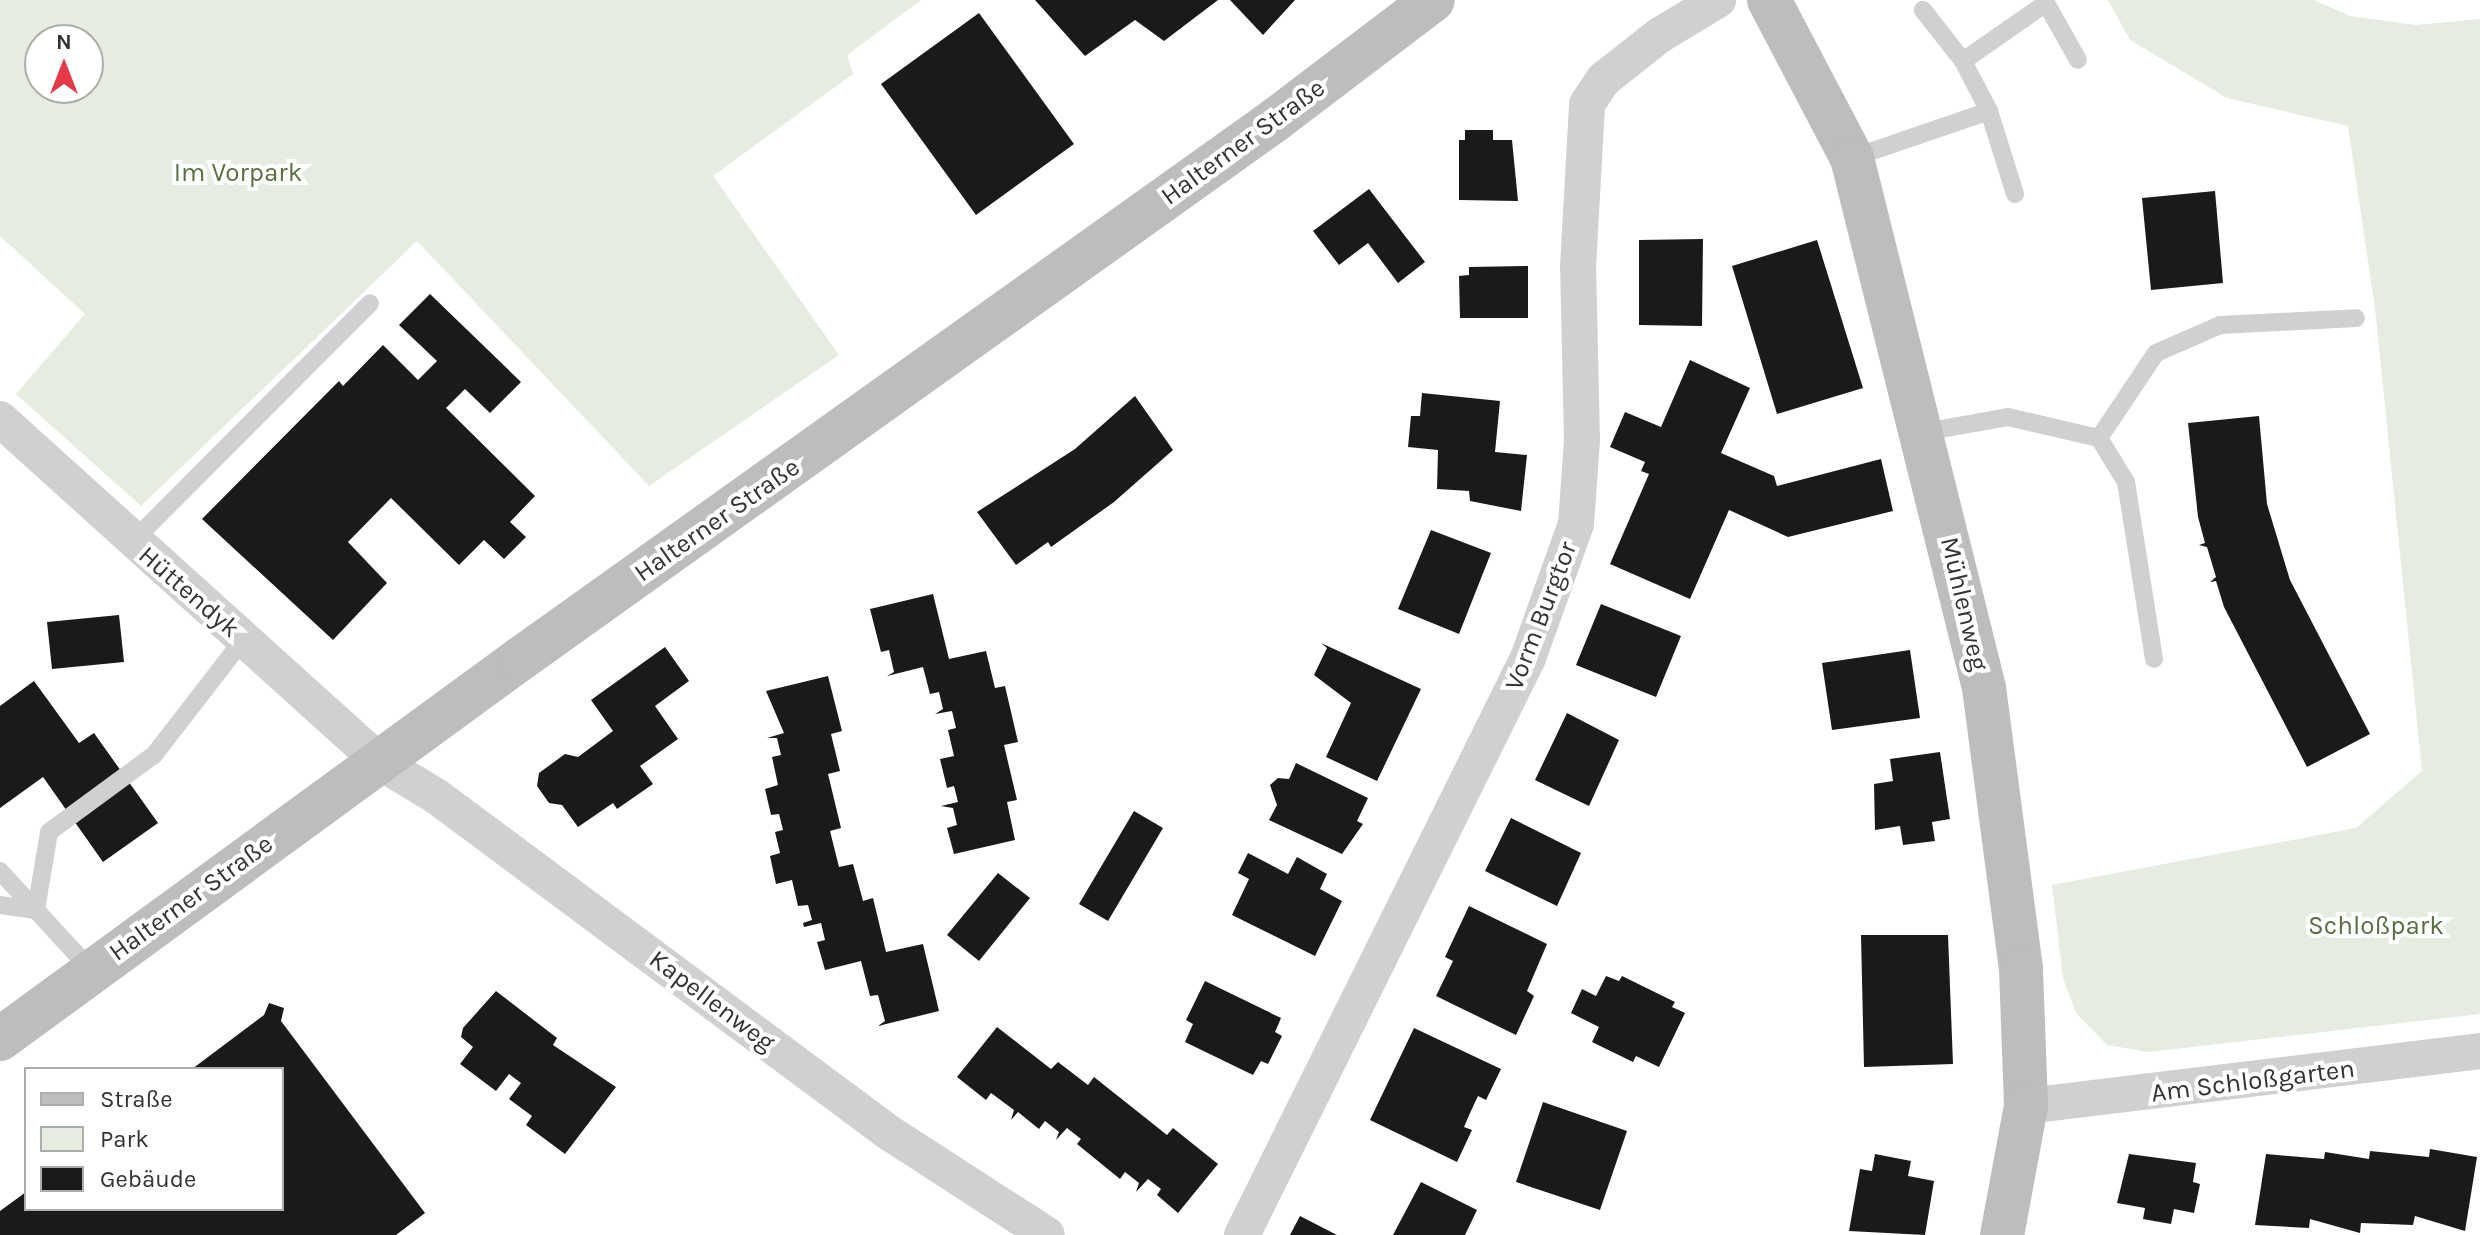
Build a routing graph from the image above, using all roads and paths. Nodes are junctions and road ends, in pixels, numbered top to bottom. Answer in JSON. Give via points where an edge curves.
{"nodes":[{"id":1,"x":1433,"y":0,"type":"edge"},
{"id":2,"x":1718,"y":0,"type":"edge"},
{"id":3,"x":1769,"y":0,"type":"edge"},
{"id":4,"x":1923,"y":10,"type":"dead end"},
{"id":5,"x":2078,"y":60,"type":"dead end"},
{"id":6,"x":1963,"y":61,"type":"junction"},
{"id":7,"x":1989,"y":111,"type":"junction"},
{"id":8,"x":1852,"y":158,"type":"junction"},
{"id":9,"x":2015,"y":194,"type":"dead end"},
{"id":10,"x":370,"y":303,"type":"dead end"},
{"id":11,"x":2356,"y":318,"type":"dead end"},
{"id":12,"x":1924,"y":432,"type":"junction"},
{"id":13,"x":5,"y":434,"type":"edge"},
{"id":14,"x":2099,"y":438,"type":"junction"},
{"id":15,"x":132,"y":542,"type":"junction"},
{"id":16,"x":243,"y":640,"type":"junction"},
{"id":17,"x":2154,"y":659,"type":"dead end"},
{"id":18,"x":380,"y":762,"type":"junction"},
{"id":19,"x":0,"y":871,"type":"edge"},
{"id":20,"x":0,"y":905,"type":"edge"},
{"id":21,"x":36,"y":910,"type":"junction"},
{"id":22,"x":91,"y":970,"type":"junction"},
{"id":23,"x":0,"y":1039,"type":"edge"},
{"id":24,"x":2480,"y":1051,"type":"edge"},
{"id":25,"x":2026,"y":1106,"type":"junction"},
{"id":26,"x":1047,"y":1235,"type":"edge"},
{"id":27,"x":1242,"y":1235,"type":"edge"},
{"id":28,"x":2002,"y":1235,"type":"edge"}],
"edges":[{"from":1,"to":18,"type":"main road","name":"Halterner Straße","via":[[1275,120]]},
{"from":2,"to":27,"type":"street","name":"Vorm Burgtor","via":[[1660,35],[1604,79],[1587,104],[1578,267],[1582,440],[1576,524],[1528,658]]},
{"from":3,"to":8,"type":"main road","name":"Mühlenweg"},
{"from":4,"to":6,"type":"lane"},
{"from":5,"to":6,"type":"lane","via":[[2046,3]]},
{"from":6,"to":7,"type":"lane"},
{"from":7,"to":8,"type":"lane"},
{"from":7,"to":9,"type":"lane"},
{"from":8,"to":12,"type":"main road","name":"Mühlenweg"},
{"from":10,"to":15,"type":"lane"},
{"from":11,"to":14,"type":"lane","via":[[2220,325],[2156,353]]},
{"from":12,"to":14,"type":"lane","via":[[2008,417]]},
{"from":12,"to":25,"type":"main road","name":"Mühlenweg","via":[[1984,688],[2021,969]]},
{"from":13,"to":15,"type":"street","name":"Hüttendyk"},
{"from":14,"to":17,"type":"lane","via":[[2126,482]]},
{"from":15,"to":16,"type":"street","name":"Hüttendyk"},
{"from":16,"to":18,"type":"street","name":"Hüttendyk"},
{"from":16,"to":21,"type":"lane","via":[[154,755],[49,832]]},
{"from":18,"to":22,"type":"main road","name":"Halterner Straße"},
{"from":18,"to":26,"type":"street","name":"Kapellenweg","via":[[436,796],[888,1132]]},
{"from":19,"to":21,"type":"lane"},
{"from":20,"to":21,"type":"lane"},
{"from":21,"to":22,"type":"lane"},
{"from":22,"to":23,"type":"main road","name":"Halterner Straße"},
{"from":24,"to":25,"type":"street","name":"Am Schloßgarten"},
{"from":25,"to":28,"type":"main road","name":"Mühlenweg"}]}
